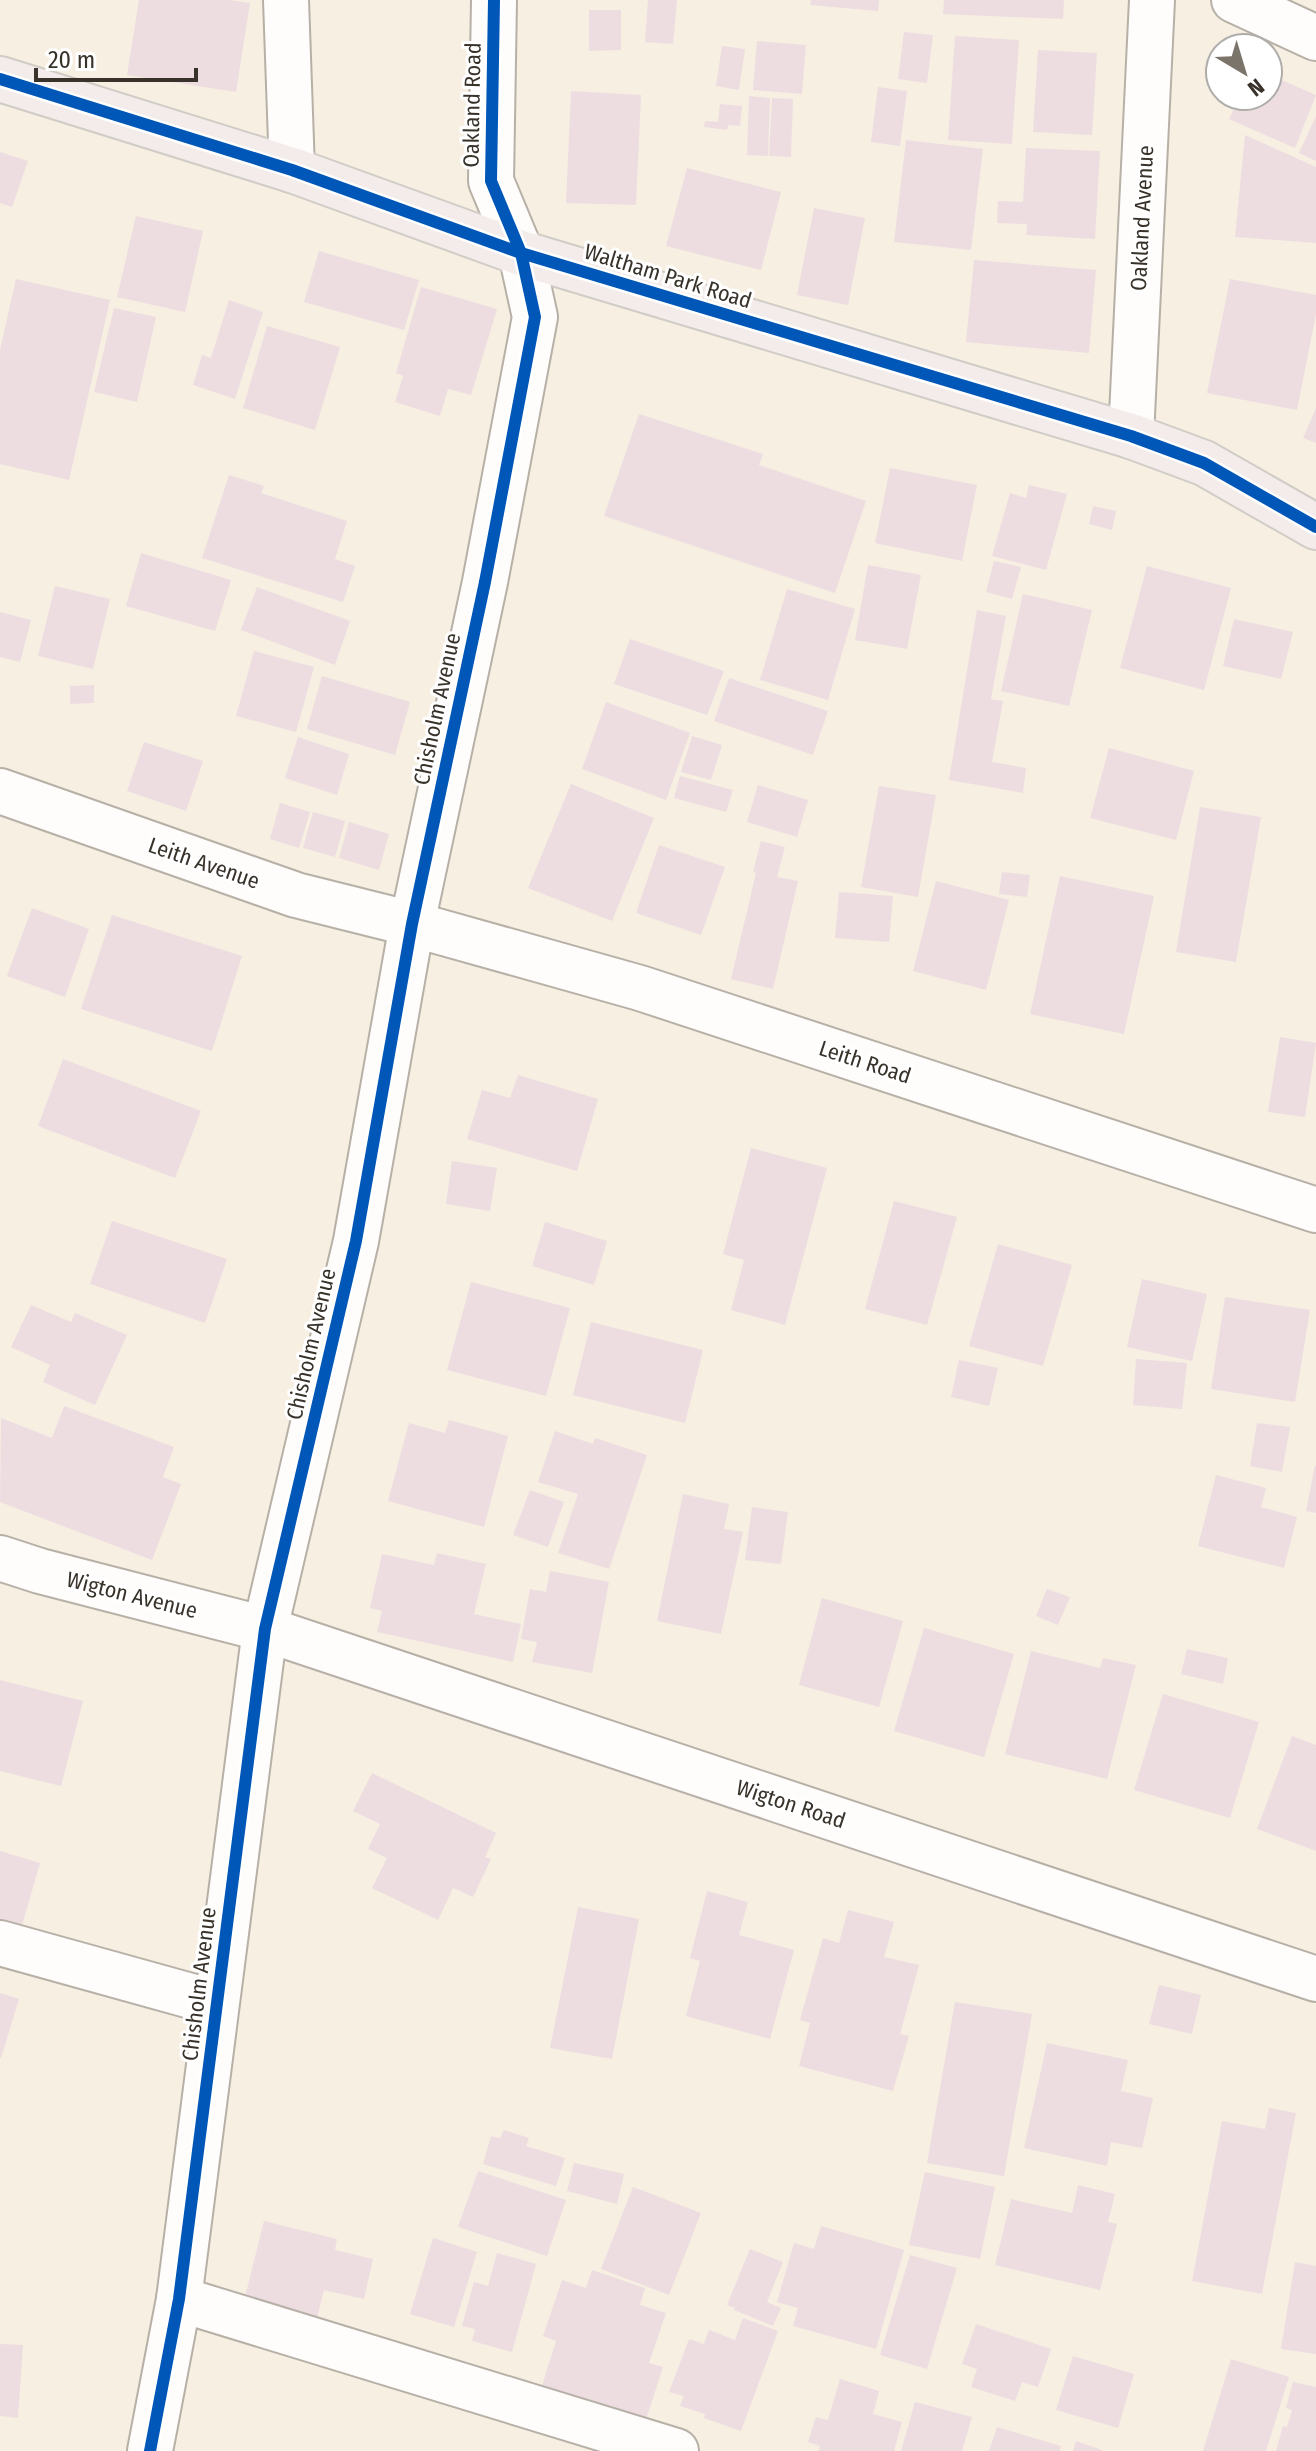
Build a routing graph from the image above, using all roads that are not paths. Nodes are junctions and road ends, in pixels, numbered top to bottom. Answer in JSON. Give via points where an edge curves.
{"nodes":[{"id":1,"x":286,"y":0,"type":"edge"},
{"id":2,"x":494,"y":0,"type":"edge"},
{"id":3,"x":1152,"y":0,"type":"edge"},
{"id":4,"x":1234,"y":0,"type":"edge"},
{"id":5,"x":1316,"y":38,"type":"edge"},
{"id":6,"x":0,"y":79,"type":"edge"},
{"id":7,"x":292,"y":170,"type":"junction"},
{"id":8,"x":521,"y":253,"type":"junction"},
{"id":9,"x":1131,"y":436,"type":"junction"},
{"id":10,"x":1316,"y":527,"type":"edge"},
{"id":11,"x":0,"y":791,"type":"edge"},
{"id":12,"x":412,"y":924,"type":"junction"},
{"id":13,"x":1316,"y":1210,"type":"edge"},
{"id":14,"x":0,"y":1558,"type":"edge"},
{"id":15,"x":265,"y":1629,"type":"junction"},
{"id":16,"x":0,"y":1943,"type":"edge"},
{"id":17,"x":1316,"y":1979,"type":"edge"},
{"id":18,"x":216,"y":2003,"type":"junction"},
{"id":19,"x":179,"y":2299,"type":"junction"},
{"id":20,"x":150,"y":2451,"type":"edge"},
{"id":21,"x":676,"y":2451,"type":"edge"}],
"edges":[{"from":1,"to":7,"type":"street"},
{"from":2,"to":8,"type":"street","name":"Oakland Road","via":[[491,181]]},
{"from":3,"to":9,"type":"street","name":"Oakland Avenue"},
{"from":4,"to":5,"type":"street"},
{"from":6,"to":7,"type":"main road","name":"Waltham Park Road"},
{"from":7,"to":8,"type":"main road","name":"Waltham Park Road"},
{"from":8,"to":9,"type":"main road","name":"Waltham Park Road"},
{"from":8,"to":12,"type":"street","name":"Chisholm Avenue","via":[[535,317]]},
{"from":9,"to":10,"type":"main road","name":"Waltham Park Road","via":[[1204,463]]},
{"from":11,"to":12,"type":"street","name":"Leith Avenue","via":[[296,895]]},
{"from":12,"to":13,"type":"street","name":"Leith Road","via":[[640,988]]},
{"from":12,"to":15,"type":"street","name":"Chisholm Avenue","via":[[356,1241]]},
{"from":14,"to":15,"type":"street","name":"Wigton Avenue"},
{"from":15,"to":17,"type":"street","name":"Wigton Road"},
{"from":15,"to":18,"type":"street","name":"Chisholm Avenue"},
{"from":16,"to":18,"type":"street"},
{"from":18,"to":19,"type":"street","name":"Chisholm Avenue"},
{"from":19,"to":20,"type":"street","name":"Chisholm Avenue"},
{"from":19,"to":21,"type":"street"}]}
